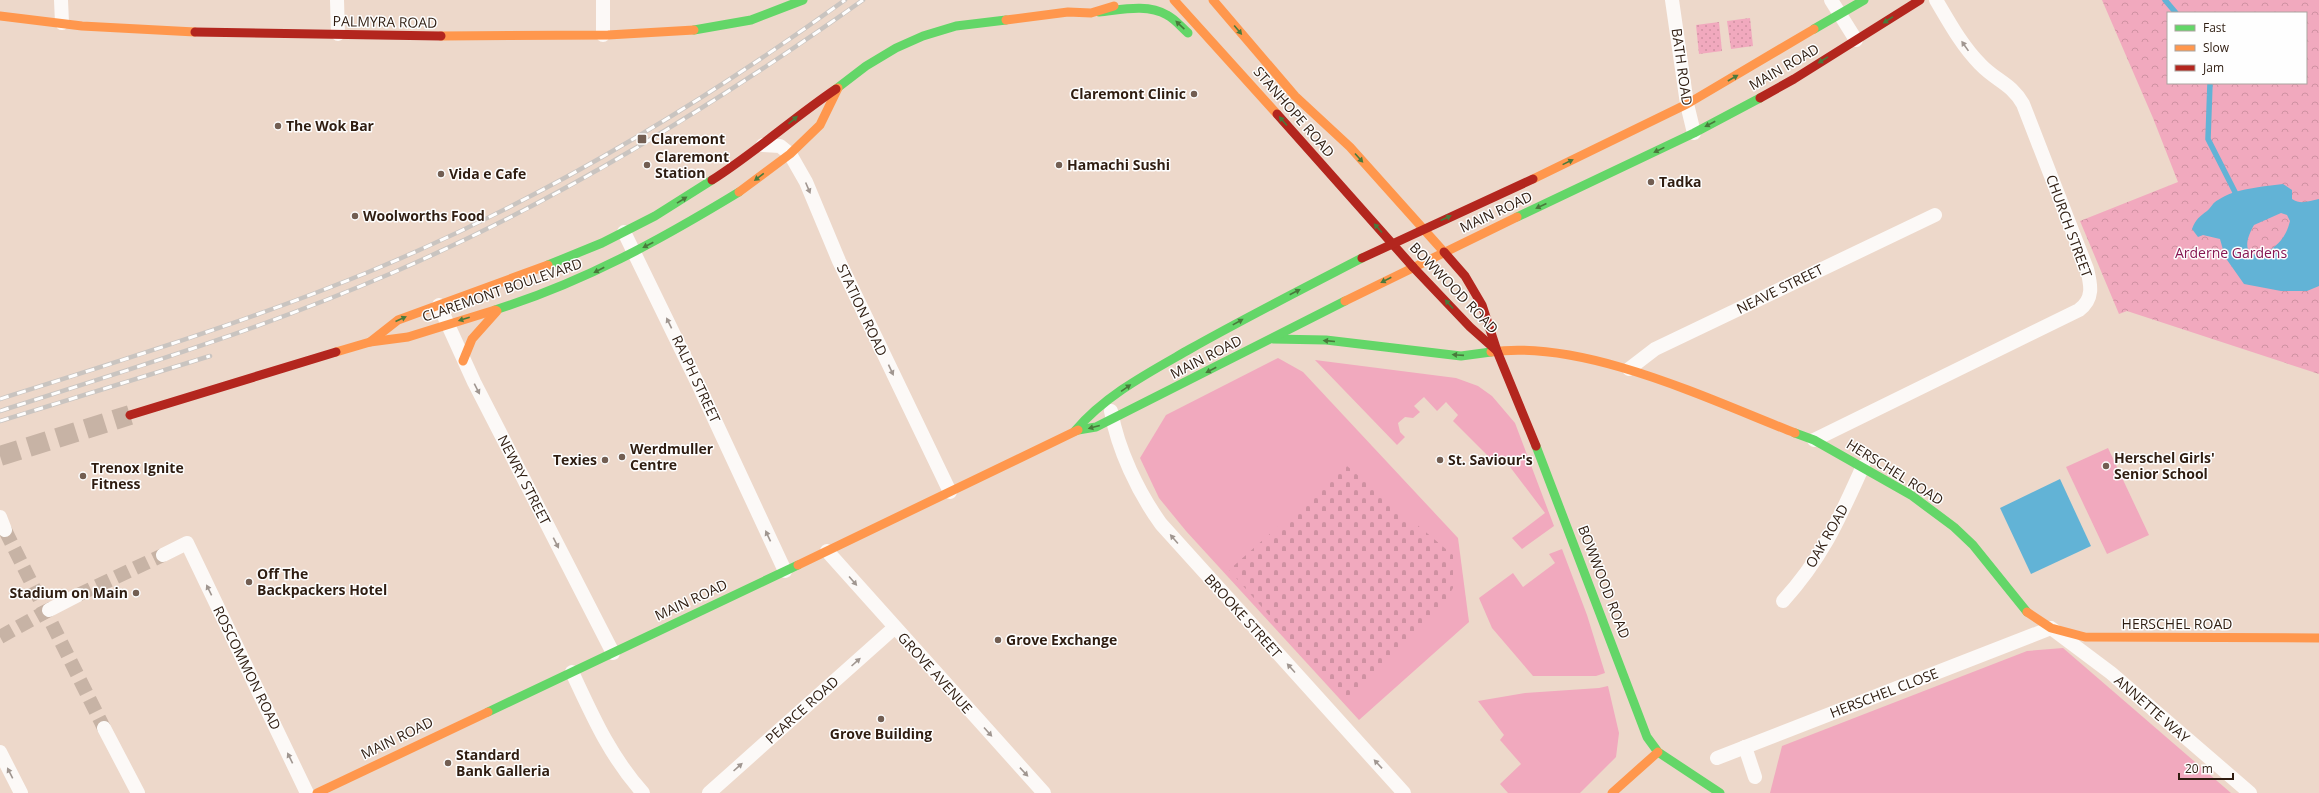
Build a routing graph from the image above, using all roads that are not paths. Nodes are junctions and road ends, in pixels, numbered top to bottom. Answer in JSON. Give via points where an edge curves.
{"nodes":[{"id":1,"x":61,"y":0,"type":"edge"},
{"id":2,"x":338,"y":0,"type":"edge"},
{"id":3,"x":602,"y":0,"type":"edge"},
{"id":4,"x":781,"y":0,"type":"edge"},
{"id":5,"x":803,"y":0,"type":"edge"},
{"id":6,"x":1126,"y":0,"type":"edge"},
{"id":7,"x":1174,"y":0,"type":"edge"},
{"id":8,"x":1213,"y":0,"type":"edge"},
{"id":9,"x":1672,"y":0,"type":"edge"},
{"id":10,"x":1831,"y":0,"type":"edge"},
{"id":11,"x":1864,"y":0,"type":"edge"},
{"id":12,"x":1920,"y":0,"type":"edge"},
{"id":13,"x":1936,"y":0,"type":"edge"},
{"id":14,"x":1091,"y":2,"type":"dead end"},
{"id":15,"x":1068,"y":12,"type":"junction"},
{"id":16,"x":1099,"y":12,"type":"junction"},
{"id":17,"x":767,"y":13,"type":"junction"},
{"id":18,"x":1840,"y":14,"type":"junction"},
{"id":19,"x":0,"y":16,"type":"edge"},
{"id":20,"x":62,"y":24,"type":"junction"},
{"id":21,"x":338,"y":34,"type":"junction"},
{"id":22,"x":603,"y":35,"type":"junction"},
{"id":23,"x":1194,"y":39,"type":"dead end"},
{"id":24,"x":1856,"y":40,"type":"junction"},
{"id":25,"x":1206,"y":50,"type":"dead end"},
{"id":26,"x":1243,"y":75,"type":"junction"},
{"id":27,"x":839,"y":87,"type":"junction"},
{"id":28,"x":1687,"y":104,"type":"junction"},
{"id":29,"x":1694,"y":133,"type":"junction"},
{"id":30,"x":763,"y":145,"type":"junction"},
{"id":31,"x":790,"y":154,"type":"junction"},
{"id":32,"x":1935,"y":215,"type":"dead end"},
{"id":33,"x":1424,"y":229,"type":"junction"},
{"id":34,"x":624,"y":232,"type":"junction"},
{"id":35,"x":1392,"y":243,"type":"junction"},
{"id":36,"x":634,"y":252,"type":"junction"},
{"id":37,"x":1444,"y":252,"type":"junction"},
{"id":38,"x":1413,"y":267,"type":"junction"},
{"id":39,"x":439,"y":305,"type":"junction"},
{"id":40,"x":498,"y":309,"type":"junction"},
{"id":41,"x":446,"y":325,"type":"junction"},
{"id":42,"x":1271,"y":339,"type":"junction"},
{"id":43,"x":370,"y":342,"type":"junction"},
{"id":44,"x":1497,"y":351,"type":"junction"},
{"id":45,"x":463,"y":361,"type":"junction"},
{"id":46,"x":1629,"y":369,"type":"junction"},
{"id":47,"x":1109,"y":400,"type":"junction"},
{"id":48,"x":130,"y":415,"type":"tunnel mouth"},
{"id":49,"x":1113,"y":419,"type":"junction"},
{"id":50,"x":1074,"y":431,"type":"junction"},
{"id":51,"x":1814,"y":440,"type":"junction"},
{"id":52,"x":1863,"y":466,"type":"junction"},
{"id":53,"x":950,"y":492,"type":"junction"},
{"id":54,"x":828,"y":551,"type":"junction"},
{"id":55,"x":163,"y":555,"type":"tunnel mouth"},
{"id":56,"x":785,"y":571,"type":"junction"},
{"id":57,"x":78,"y":595,"type":"tunnel mouth"},
{"id":58,"x":1783,"y":601,"type":"dead end"},
{"id":59,"x":49,"y":610,"type":"tunnel mouth"},
{"id":60,"x":894,"y":628,"type":"junction"},
{"id":61,"x":2051,"y":628,"type":"junction"},
{"id":62,"x":2319,"y":638,"type":"edge"},
{"id":63,"x":613,"y":653,"type":"junction"},
{"id":64,"x":572,"y":672,"type":"junction"},
{"id":65,"x":104,"y":728,"type":"tunnel mouth"},
{"id":66,"x":1745,"y":747,"type":"junction"},
{"id":67,"x":0,"y":752,"type":"edge"},
{"id":68,"x":1658,"y":752,"type":"junction"},
{"id":69,"x":1717,"y":758,"type":"dead end"},
{"id":70,"x":1755,"y":777,"type":"dead end"},
{"id":71,"x":21,"y":793,"type":"edge"},
{"id":72,"x":138,"y":793,"type":"edge"},
{"id":73,"x":307,"y":793,"type":"edge"},
{"id":74,"x":317,"y":793,"type":"edge"},
{"id":75,"x":643,"y":793,"type":"edge"},
{"id":76,"x":709,"y":793,"type":"edge"},
{"id":77,"x":1044,"y":793,"type":"edge"},
{"id":78,"x":1404,"y":793,"type":"edge"},
{"id":79,"x":1612,"y":793,"type":"edge"},
{"id":80,"x":1720,"y":793,"type":"edge"},
{"id":81,"x":2250,"y":793,"type":"edge"}],
"edges":[{"from":1,"to":20,"type":"street"},
{"from":2,"to":21,"type":"street"},
{"from":3,"to":22,"type":"street"},
{"from":4,"to":17,"type":"main road","name":"PALMYRA ROAD"},
{"from":5,"to":17,"type":"main road","name":"PALMYRA ROAD"},
{"from":6,"to":16,"type":"main road","name":"CLAREMONT BOULEVARD"},
{"from":7,"to":26,"type":"main road","name":"STANHOPE ROAD"},
{"from":8,"to":33,"type":"main road","name":"STANHOPE ROAD","one_way":true,"via":[[1295,96],[1350,147]]},
{"from":9,"to":28,"type":"street","name":"BATH ROAD"},
{"from":10,"to":18,"type":"street"},
{"from":11,"to":18,"type":"main road","name":"MAIN ROAD"},
{"from":12,"to":24,"type":"main road","name":"MAIN ROAD","one_way":true},
{"from":51,"to":13,"type":"street","name":"CHURCH STREET","one_way":true,"via":[[2079,310],[2090,296],[2091,286],[2087,269],[2023,104],[2012,88],[1991,75],[1965,46]]},
{"from":14,"to":15,"type":"main road"},
{"from":15,"to":16,"type":"main road","name":"CLAREMONT BOULEVARD","via":[[1081,15]]},
{"from":15,"to":27,"type":"main road","name":"CLAREMONT BOULEVARD","via":[[976,22],[923,36],[866,66]]},
{"from":23,"to":16,"type":"main road","one_way":true,"via":[[1170,17],[1157,10]]},
{"from":17,"to":22,"type":"main road","name":"PALMYRA ROAD","via":[[741,22],[691,31]]},
{"from":18,"to":24,"type":"street"},
{"from":28,"to":18,"type":"main road","name":"MAIN ROAD","one_way":true},
{"from":19,"to":20,"type":"main road","name":"PALMYRA ROAD"},
{"from":20,"to":21,"type":"main road","name":"PALMYRA ROAD"},
{"from":21,"to":22,"type":"main road","name":"PALMYRA ROAD","via":[[501,37]]},
{"from":24,"to":29,"type":"main road","name":"MAIN ROAD","one_way":true,"via":[[1794,79]]},
{"from":25,"to":26,"type":"main road"},
{"from":35,"to":26,"type":"main road","name":"STANHOPE ROAD","one_way":true},
{"from":30,"to":27,"type":"main road","name":"CLAREMONT BOULEVARD","one_way":true,"via":[[803,111]]},
{"from":27,"to":31,"type":"main road","name":"CLAREMONT BOULEVARD","via":[[820,124]]},
{"from":28,"to":29,"type":"street","name":"BATH ROAD"},
{"from":33,"to":28,"type":"main road","name":"MAIN ROAD","one_way":true},
{"from":29,"to":37,"type":"main road","name":"MAIN ROAD","one_way":true},
{"from":30,"to":31,"type":"street","via":[[780,146]]},
{"from":34,"to":30,"type":"main road","name":"CLAREMONT BOULEVARD","one_way":true,"via":[[688,196]]},
{"from":31,"to":36,"type":"main road","name":"CLAREMONT BOULEVARD","one_way":true,"via":[[741,191]]},
{"from":31,"to":53,"type":"street","name":"STATION ROAD","one_way":true,"via":[[806,182],[839,261]]},
{"from":32,"to":46,"type":"street","name":"NEAVE STREET","via":[[1655,349]]},
{"from":33,"to":35,"type":"main road","name":"MAIN ROAD"},
{"from":33,"to":37,"type":"main road","name":"BOWWOOD ROAD"},
{"from":34,"to":36,"type":"street","name":"RALPH STREET"},
{"from":34,"to":39,"type":"main road","name":"CLAREMONT BOULEVARD","via":[[522,276]]},
{"from":35,"to":38,"type":"main road","name":"BOWWOOD ROAD"},
{"from":47,"to":35,"type":"main road","name":"MAIN ROAD","one_way":true,"via":[[1178,355]]},
{"from":36,"to":40,"type":"main road","name":"CLAREMONT BOULEVARD","one_way":true,"via":[[588,276]]},
{"from":56,"to":36,"type":"street","name":"RALPH STREET","one_way":true},
{"from":37,"to":38,"type":"main road","name":"MAIN ROAD"},
{"from":37,"to":44,"type":"main road","name":"BOWWOOD ROAD","via":[[1465,276],[1482,305]]},
{"from":38,"to":42,"type":"main road","name":"MAIN ROAD","one_way":true},
{"from":44,"to":38,"type":"main road","name":"BOWWOOD ROAD","one_way":true,"via":[[1470,328]]},
{"from":39,"to":41,"type":"street","name":"NEWRY STREET"},
{"from":43,"to":39,"type":"main road","name":"CLAREMONT BOULEVARD","one_way":true,"via":[[398,320]]},
{"from":40,"to":41,"type":"main road","name":"CLAREMONT BOULEVARD","one_way":true},
{"from":40,"to":45,"type":"main road","via":[[472,336]]},
{"from":41,"to":43,"type":"main road","name":"CLAREMONT BOULEVARD","via":[[408,337]]},
{"from":41,"to":45,"type":"street","name":"NEWRY STREET"},
{"from":44,"to":42,"type":"main road","name":"HERSCHEL ROAD","one_way":true,"via":[[1461,356],[1326,340]]},
{"from":42,"to":49,"type":"main road","name":"MAIN ROAD","one_way":true},
{"from":43,"to":48,"type":"main road","name":"CLAREMONT BOULEVARD"},
{"from":44,"to":46,"type":"main road","name":"HERSCHEL ROAD","via":[[1549,352]]},
{"from":44,"to":68,"type":"main road","name":"BOWWOOD ROAD","via":[[1558,501],[1647,737]]},
{"from":45,"to":63,"type":"street","name":"NEWRY STREET","one_way":true},
{"from":46,"to":51,"type":"main road","name":"HERSCHEL ROAD"},
{"from":47,"to":49,"type":"street","name":"BROOKE STREET"},
{"from":47,"to":50,"type":"main road","name":"MAIN ROAD","via":[[1090,413]]},
{"from":49,"to":50,"type":"main road","name":"MAIN ROAD","one_way":true,"via":[[1096,427]]},
{"from":78,"to":49,"type":"street","name":"BROOKE STREET","one_way":true,"via":[[1161,524],[1143,495],[1119,442]]},
{"from":50,"to":53,"type":"main road","name":"MAIN ROAD"},
{"from":51,"to":52,"type":"main road","name":"HERSCHEL ROAD"},
{"from":52,"to":58,"type":"street","name":"OAK ROAD","via":[[1839,521],[1819,557]]},
{"from":52,"to":61,"type":"main road","name":"HERSCHEL ROAD","via":[[1911,495],[1954,527],[1973,545],[2029,614]]},
{"from":53,"to":54,"type":"main road","name":"MAIN ROAD"},
{"from":54,"to":56,"type":"main road","name":"MAIN ROAD"},
{"from":54,"to":60,"type":"street","name":"GROVE AVENUE","one_way":true},
{"from":73,"to":55,"type":"street","name":"ROSCOMMON ROAD","one_way":true,"via":[[187,543]]},
{"from":56,"to":63,"type":"main road","name":"MAIN ROAD"},
{"from":57,"to":59,"type":"street"},
{"from":76,"to":60,"type":"street","name":"PEARCE ROAD","one_way":true},
{"from":60,"to":77,"type":"street","name":"GROVE AVENUE","one_way":true},
{"from":61,"to":62,"type":"main road","name":"HERSCHEL ROAD","via":[[2085,637]]},
{"from":61,"to":66,"type":"street","name":"HERSCHEL CLOSE"},
{"from":61,"to":81,"type":"street","name":"ANNETTE WAY","via":[[2111,673]]},
{"from":63,"to":64,"type":"main road","name":"MAIN ROAD"},
{"from":64,"to":74,"type":"main road","name":"MAIN ROAD"},
{"from":64,"to":75,"type":"street","via":[[606,745]]},
{"from":65,"to":72,"type":"street"},
{"from":66,"to":69,"type":"street","name":"HERSCHEL CLOSE"},
{"from":66,"to":70,"type":"street"},
{"from":71,"to":67,"type":"street","one_way":true},
{"from":68,"to":79,"type":"main road"},
{"from":68,"to":80,"type":"main road","name":"BOWWOOD ROAD"}]}
